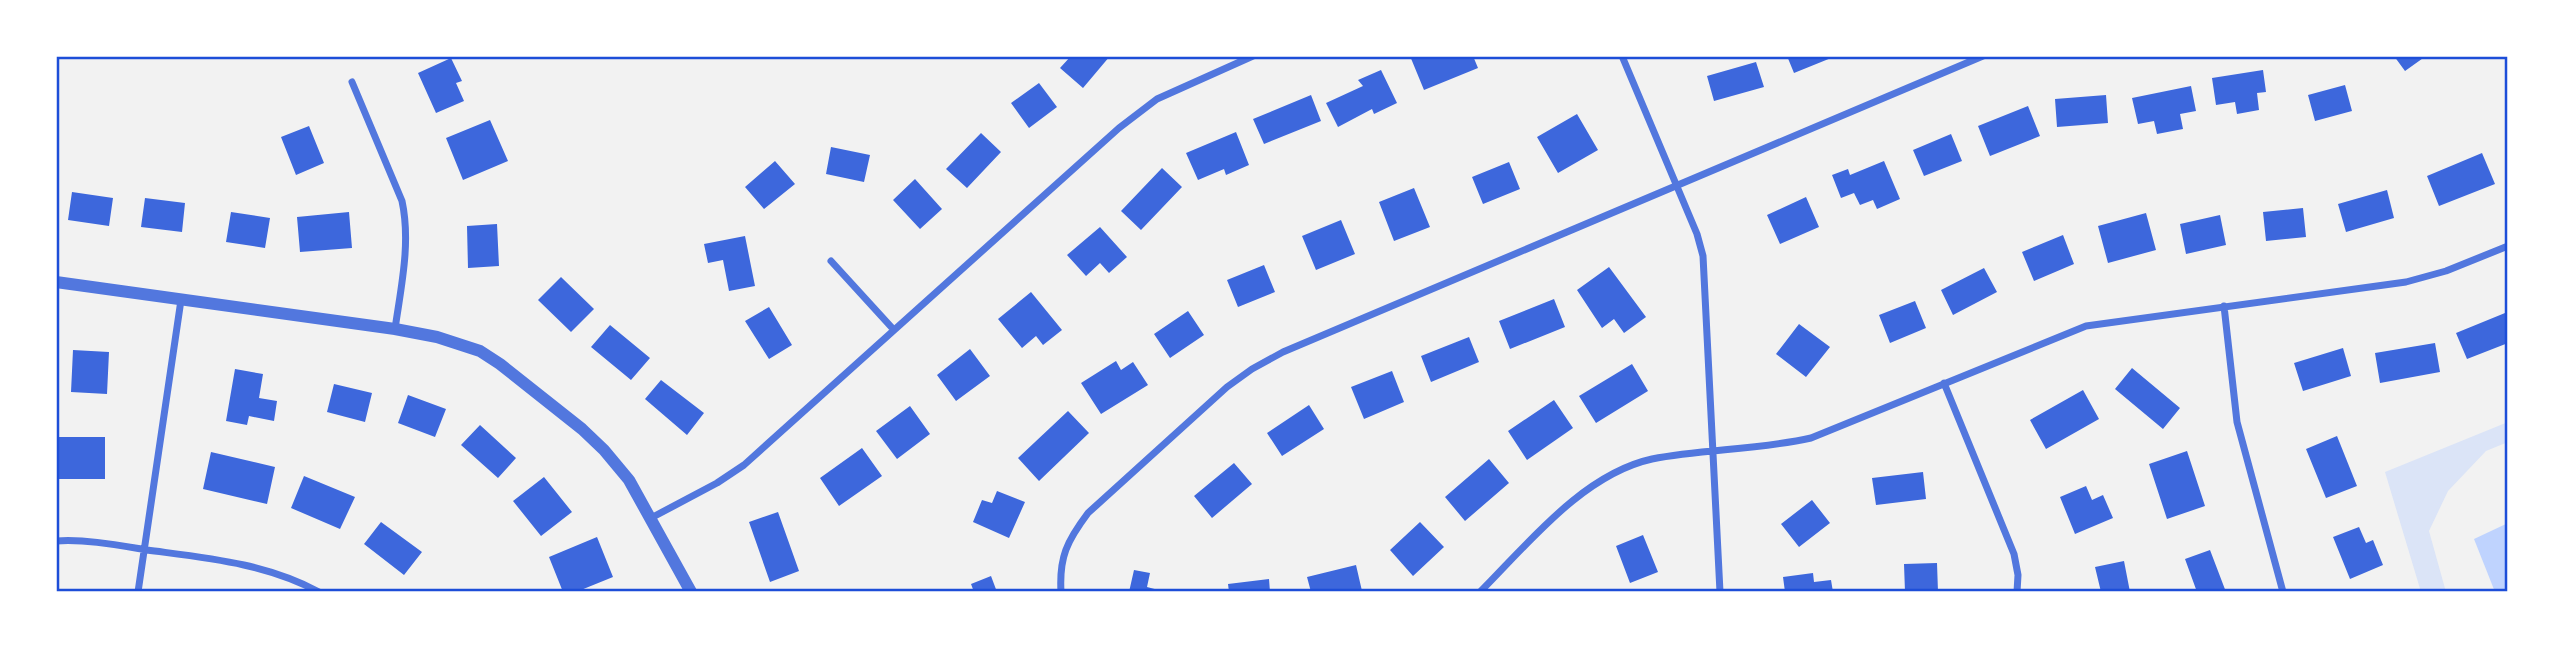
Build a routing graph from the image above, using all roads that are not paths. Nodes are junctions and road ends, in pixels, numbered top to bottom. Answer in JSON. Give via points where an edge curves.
{"nodes":[{"id":1,"x":1253,"y":56,"type":"edge"},
{"id":2,"x":1622,"y":56,"type":"edge"},
{"id":3,"x":1983,"y":56,"type":"edge"},
{"id":4,"x":352,"y":82,"type":"dead end"},
{"id":5,"x":1676,"y":186,"type":"junction"},
{"id":6,"x":2508,"y":246,"type":"edge"},
{"id":7,"x":831,"y":261,"type":"dead end"},
{"id":8,"x":56,"y":282,"type":"edge"},
{"id":9,"x":181,"y":300,"type":"junction"},
{"id":10,"x":2224,"y":306,"type":"junction"},
{"id":11,"x":395,"y":329,"type":"junction"},
{"id":12,"x":894,"y":330,"type":"junction"},
{"id":13,"x":1944,"y":383,"type":"junction"},
{"id":14,"x":1711,"y":450,"type":"junction"},
{"id":15,"x":651,"y":518,"type":"junction"},
{"id":16,"x":56,"y":541,"type":"edge"},
{"id":17,"x":144,"y":549,"type":"junction"},
{"id":18,"x":138,"y":592,"type":"edge"},
{"id":19,"x":319,"y":592,"type":"edge"},
{"id":20,"x":691,"y":592,"type":"edge"},
{"id":21,"x":1061,"y":592,"type":"edge"},
{"id":22,"x":1480,"y":592,"type":"edge"},
{"id":23,"x":1720,"y":592,"type":"edge"},
{"id":24,"x":2017,"y":592,"type":"edge"},
{"id":25,"x":2283,"y":592,"type":"edge"}],
"edges":[{"from":1,"to":12,"type":"street","via":[[1157,99],[1119,128]]},
{"from":2,"to":5,"type":"street"},
{"from":3,"to":5,"type":"street"},
{"from":4,"to":11,"type":"street","via":[[405,214]]},
{"from":5,"to":14,"type":"street","via":[[1703,256]]},
{"from":5,"to":21,"type":"street","via":[[1252,369],[1088,513],[1069,538]]},
{"from":6,"to":10,"type":"street","via":[[2406,282]]},
{"from":7,"to":12,"type":"street"},
{"from":8,"to":9,"type":"street"},
{"from":9,"to":11,"type":"street"},
{"from":9,"to":17,"type":"street"},
{"from":10,"to":13,"type":"street","via":[[2086,326]]},
{"from":10,"to":25,"type":"street","via":[[2237,422]]},
{"from":11,"to":15,"type":"street","via":[[467,345],[500,364],[604,450],[629,480]]},
{"from":12,"to":15,"type":"street","via":[[744,466]]},
{"from":13,"to":14,"type":"street","via":[[1811,438]]},
{"from":13,"to":24,"type":"street","via":[[2014,554]]},
{"from":14,"to":22,"type":"street","via":[[1648,460],[1590,488]]},
{"from":14,"to":23,"type":"street"},
{"from":15,"to":20,"type":"street"},
{"from":16,"to":17,"type":"street"},
{"from":17,"to":18,"type":"street"},
{"from":17,"to":19,"type":"street","via":[[263,568]]}]}
